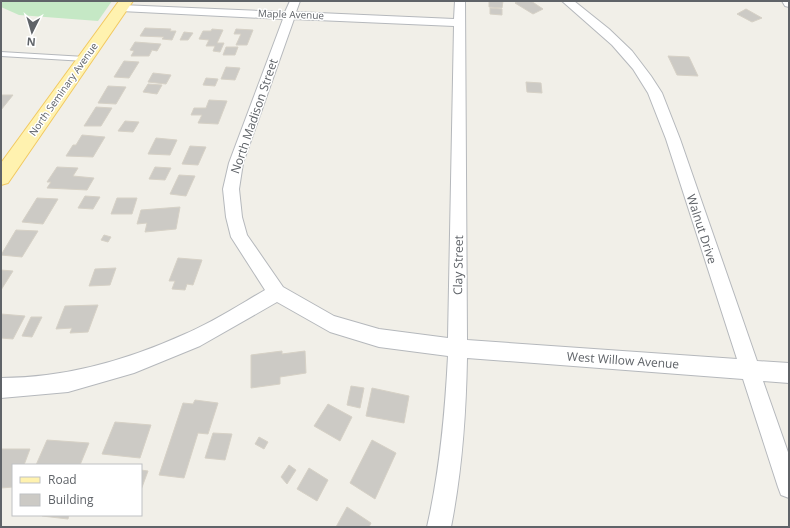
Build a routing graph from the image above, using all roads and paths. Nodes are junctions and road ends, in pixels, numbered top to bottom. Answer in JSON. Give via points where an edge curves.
{"nodes":[{"id":1,"x":460,"y":1,"type":"edge"},
{"id":2,"x":567,"y":1,"type":"edge"},
{"id":3,"x":787,"y":1,"type":"edge"},
{"id":4,"x":124,"y":4,"type":"edge"},
{"id":5,"x":789,"y":4,"type":"edge"},
{"id":6,"x":292,"y":8,"type":"edge"},
{"id":7,"x":460,"y":23,"type":"junction"},
{"id":8,"x":1,"y":54,"type":"edge"},
{"id":9,"x":85,"y":59,"type":"junction"},
{"id":10,"x":7,"y":159,"type":"edge"},
{"id":11,"x":1,"y":178,"type":"edge"},
{"id":12,"x":277,"y":292,"type":"junction"},
{"id":13,"x":457,"y":348,"type":"junction"},
{"id":14,"x":749,"y":370,"type":"junction"},
{"id":15,"x":789,"y":373,"type":"edge"},
{"id":16,"x":1,"y":388,"type":"edge"},
{"id":17,"x":789,"y":487,"type":"edge"},
{"id":18,"x":439,"y":527,"type":"edge"}],
"edges":[{"from":1,"to":7,"type":"street","name":"Clay Street"},
{"from":2,"to":14,"type":"street","name":"Walnut Drive","via":[[610,35],[630,56],[655,94]]},
{"from":3,"to":5,"type":"street"},
{"from":4,"to":6,"type":"street","name":"Maple Avenue"},
{"from":4,"to":9,"type":"main road","name":"North Seminary Avenue"},
{"from":6,"to":7,"type":"street","name":"Maple Avenue"},
{"from":6,"to":12,"type":"street","name":"North Madison Street","via":[[236,163],[231,189],[239,237]]},
{"from":7,"to":13,"type":"street","name":"Clay Street"},
{"from":8,"to":9,"type":"lane"},
{"from":9,"to":10,"type":"main road","name":"North Seminary Avenue"},
{"from":10,"to":11,"type":"main road","name":"North Seminary Avenue"},
{"from":12,"to":13,"type":"street","name":"West Willow Avenue","via":[[330,323],[379,338]]},
{"from":12,"to":16,"type":"street","via":[[193,340],[134,364],[68,382]]},
{"from":13,"to":14,"type":"street","name":"West Willow Avenue"},
{"from":13,"to":18,"type":"street","name":"Clay Street","via":[[451,458]]},
{"from":14,"to":15,"type":"street","name":"West Willow Avenue"},
{"from":14,"to":17,"type":"street","name":"Walnut Drive"}]}
